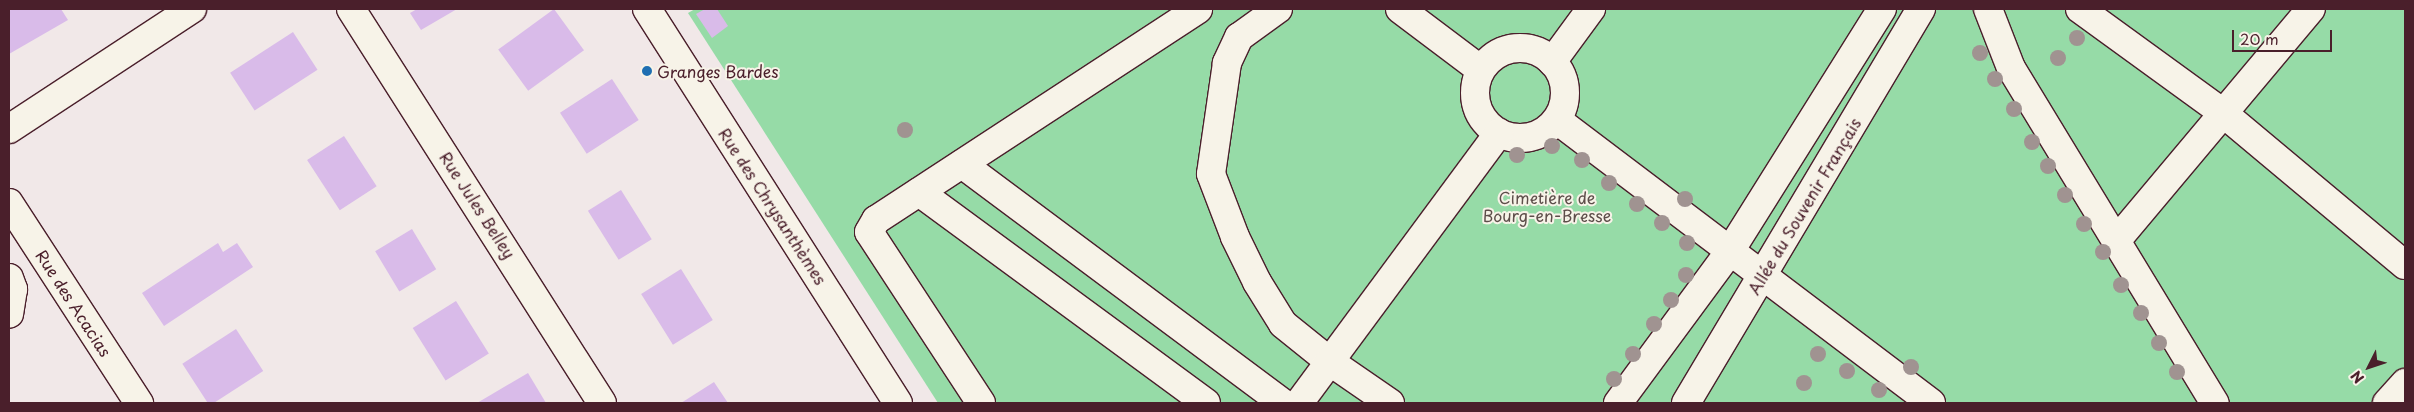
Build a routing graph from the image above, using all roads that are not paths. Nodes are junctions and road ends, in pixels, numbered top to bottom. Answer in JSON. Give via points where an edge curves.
{"nodes":[{"id":1,"x":192,"y":9,"type":"edge"},
{"id":2,"x":351,"y":9,"type":"edge"},
{"id":3,"x":647,"y":9,"type":"edge"},
{"id":4,"x":1198,"y":9,"type":"edge"},
{"id":5,"x":1278,"y":9,"type":"edge"},
{"id":6,"x":1400,"y":9,"type":"edge"},
{"id":7,"x":1591,"y":9,"type":"edge"},
{"id":8,"x":1882,"y":9,"type":"edge"},
{"id":9,"x":1922,"y":9,"type":"edge"},
{"id":10,"x":1988,"y":9,"type":"edge"},
{"id":11,"x":2080,"y":9,"type":"edge"},
{"id":12,"x":2311,"y":9,"type":"edge"},
{"id":13,"x":1552,"y":62,"type":"junction"},
{"id":14,"x":1481,"y":70,"type":"junction"},
{"id":15,"x":2223,"y":113,"type":"junction"},
{"id":16,"x":1557,"y":120,"type":"junction"},
{"id":17,"x":9,"y":130,"type":"edge"},
{"id":18,"x":1499,"y":133,"type":"junction"},
{"id":19,"x":962,"y":164,"type":"junction"},
{"id":20,"x":919,"y":192,"type":"junction"},
{"id":21,"x":9,"y":203,"type":"edge"},
{"id":22,"x":2116,"y":242,"type":"junction"},
{"id":23,"x":1730,"y":251,"type":"junction"},
{"id":24,"x":2405,"y":265,"type":"edge"},
{"id":25,"x":1763,"y":276,"type":"junction"},
{"id":26,"x":9,"y":278,"type":"edge"},
{"id":27,"x":9,"y":314,"type":"edge"},
{"id":28,"x":1329,"y":361,"type":"junction"},
{"id":29,"x":2405,"y":383,"type":"edge"},
{"id":30,"x":139,"y":403,"type":"edge"},
{"id":31,"x":602,"y":403,"type":"edge"},
{"id":32,"x":898,"y":403,"type":"edge"},
{"id":33,"x":981,"y":403,"type":"edge"},
{"id":34,"x":1206,"y":403,"type":"edge"},
{"id":35,"x":1283,"y":403,"type":"edge"},
{"id":36,"x":1299,"y":403,"type":"edge"},
{"id":37,"x":1390,"y":403,"type":"edge"},
{"id":38,"x":1618,"y":403,"type":"edge"},
{"id":39,"x":1686,"y":403,"type":"edge"},
{"id":40,"x":1931,"y":403,"type":"edge"},
{"id":41,"x":2215,"y":403,"type":"edge"},
{"id":42,"x":2387,"y":403,"type":"edge"}],
"edges":[{"from":1,"to":17,"type":"street"},
{"from":2,"to":31,"type":"street","name":"Rue Jules Belley"},
{"from":3,"to":32,"type":"street","name":"Rue des Chrysanthèmes"},
{"from":4,"to":19,"type":"street"},
{"from":5,"to":28,"type":"street","via":[[1239,37],[1227,63],[1211,174],[1235,237],[1283,324]]},
{"from":6,"to":14,"type":"street"},
{"from":7,"to":13,"type":"street"},
{"from":8,"to":23,"type":"street"},
{"from":9,"to":25,"type":"street","name":"Allée du Souvenir Français"},
{"from":10,"to":22,"type":"street","via":[[2011,68]]},
{"from":11,"to":15,"type":"street"},
{"from":12,"to":15,"type":"street"},
{"from":13,"to":14,"type":"street","via":[[1539,52],[1523,48],[1506,50]]},
{"from":13,"to":16,"type":"street","via":[[1564,90]]},
{"from":14,"to":18,"type":"street","via":[[1476,81],[1476,106],[1489,126]]},
{"from":15,"to":22,"type":"street"},
{"from":15,"to":24,"type":"street"},
{"from":16,"to":18,"type":"street","via":[[1536,135],[1511,138]]},
{"from":16,"to":23,"type":"street"},
{"from":18,"to":28,"type":"street"},
{"from":19,"to":20,"type":"street"},
{"from":19,"to":35,"type":"street"},
{"from":20,"to":33,"type":"street","via":[[876,220],[870,232]]},
{"from":20,"to":34,"type":"street"},
{"from":21,"to":30,"type":"street","name":"Rue des Acacias"},
{"from":22,"to":41,"type":"street"},
{"from":23,"to":25,"type":"street"},
{"from":23,"to":38,"type":"street"},
{"from":25,"to":39,"type":"street","name":"Allée du Souvenir Français"},
{"from":25,"to":40,"type":"street"},
{"from":26,"to":27,"type":"street","via":[[13,289]]},
{"from":28,"to":36,"type":"street"},
{"from":28,"to":37,"type":"street"},
{"from":29,"to":42,"type":"street"}]}
